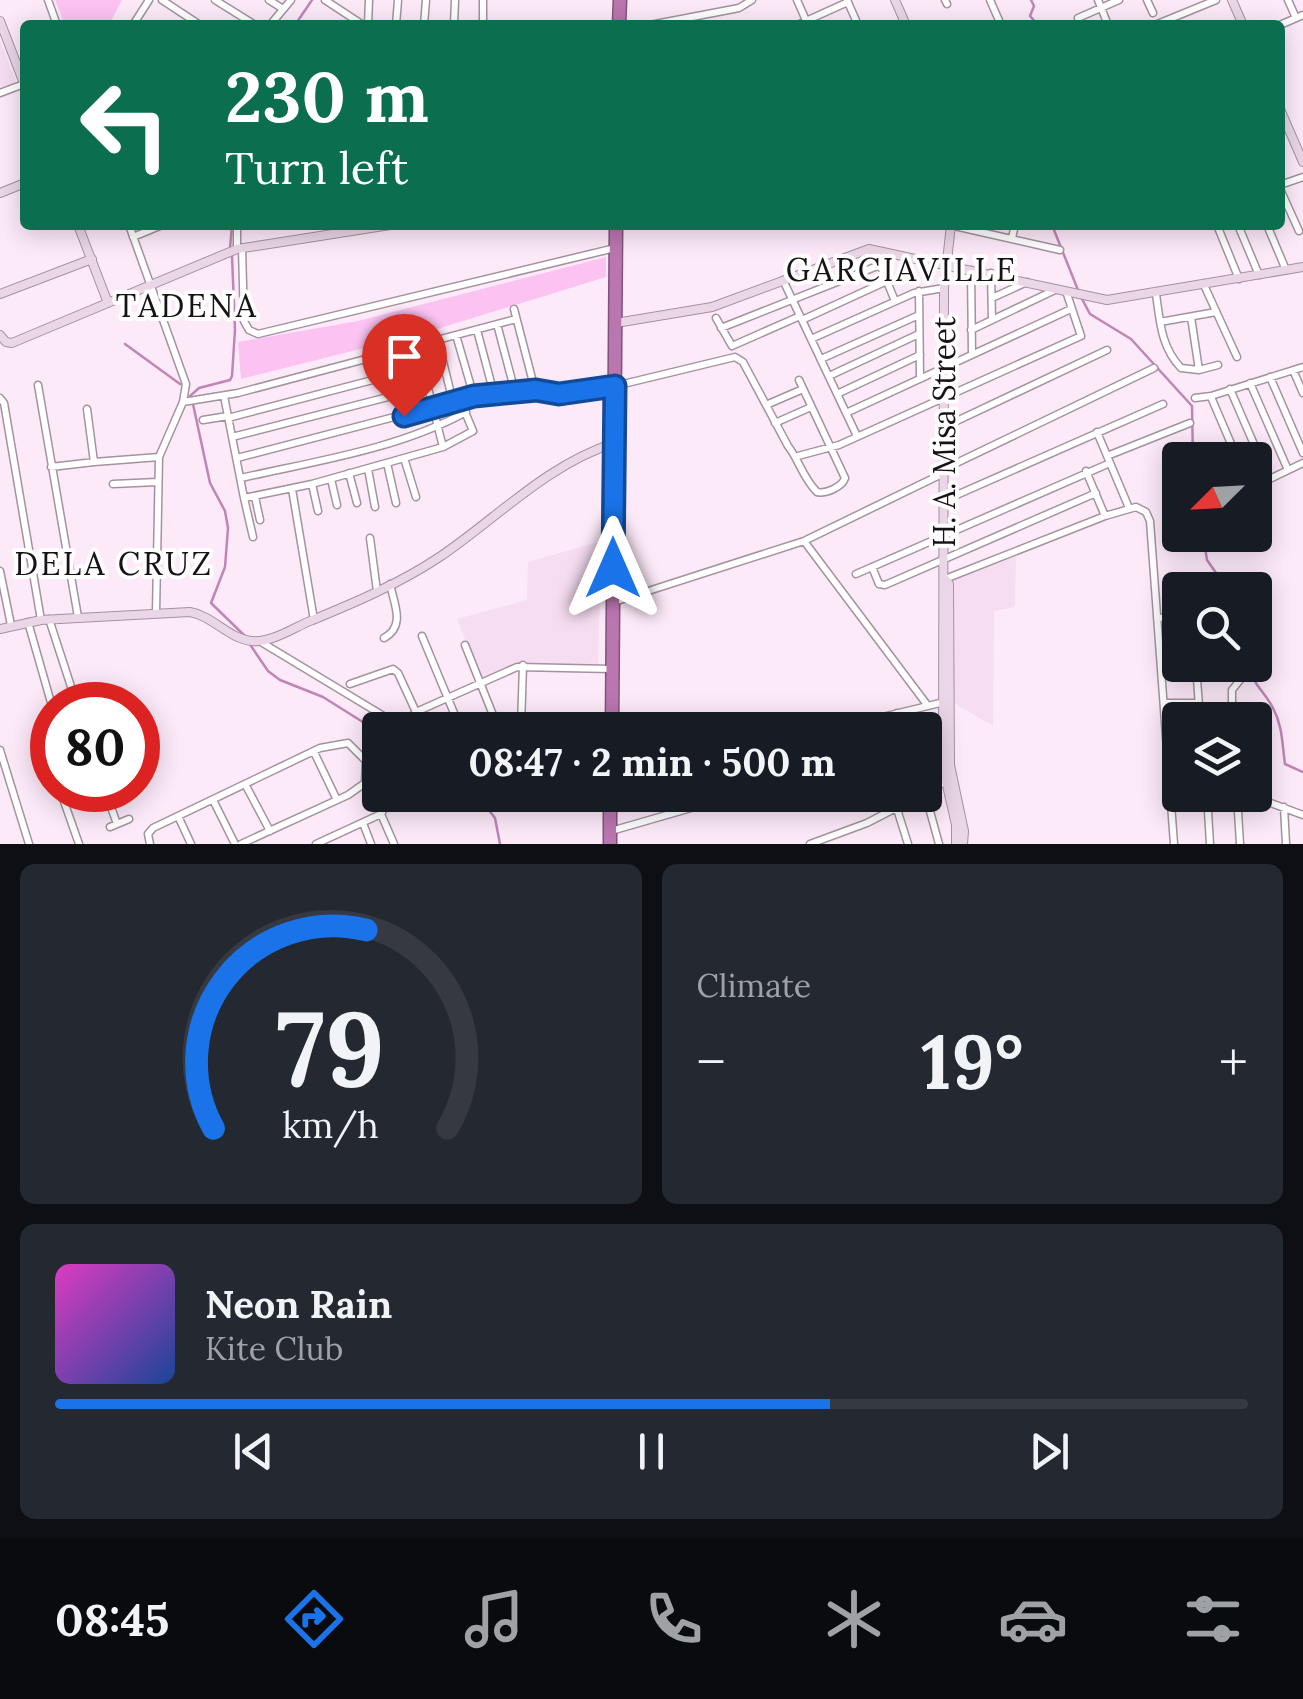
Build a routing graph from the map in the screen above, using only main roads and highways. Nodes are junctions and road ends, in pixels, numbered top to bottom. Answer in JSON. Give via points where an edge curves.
{"nodes":[{"id":1,"x":616,"y":230,"type":"edge"},
{"id":2,"x":612,"y":712,"type":"edge"},
{"id":3,"x":610,"y":812,"type":"edge"},
{"id":4,"x":610,"y":838,"type":"edge"}],
"edges":[{"from":1,"to":2,"type":"highway"},
{"from":3,"to":4,"type":"highway"}]}
